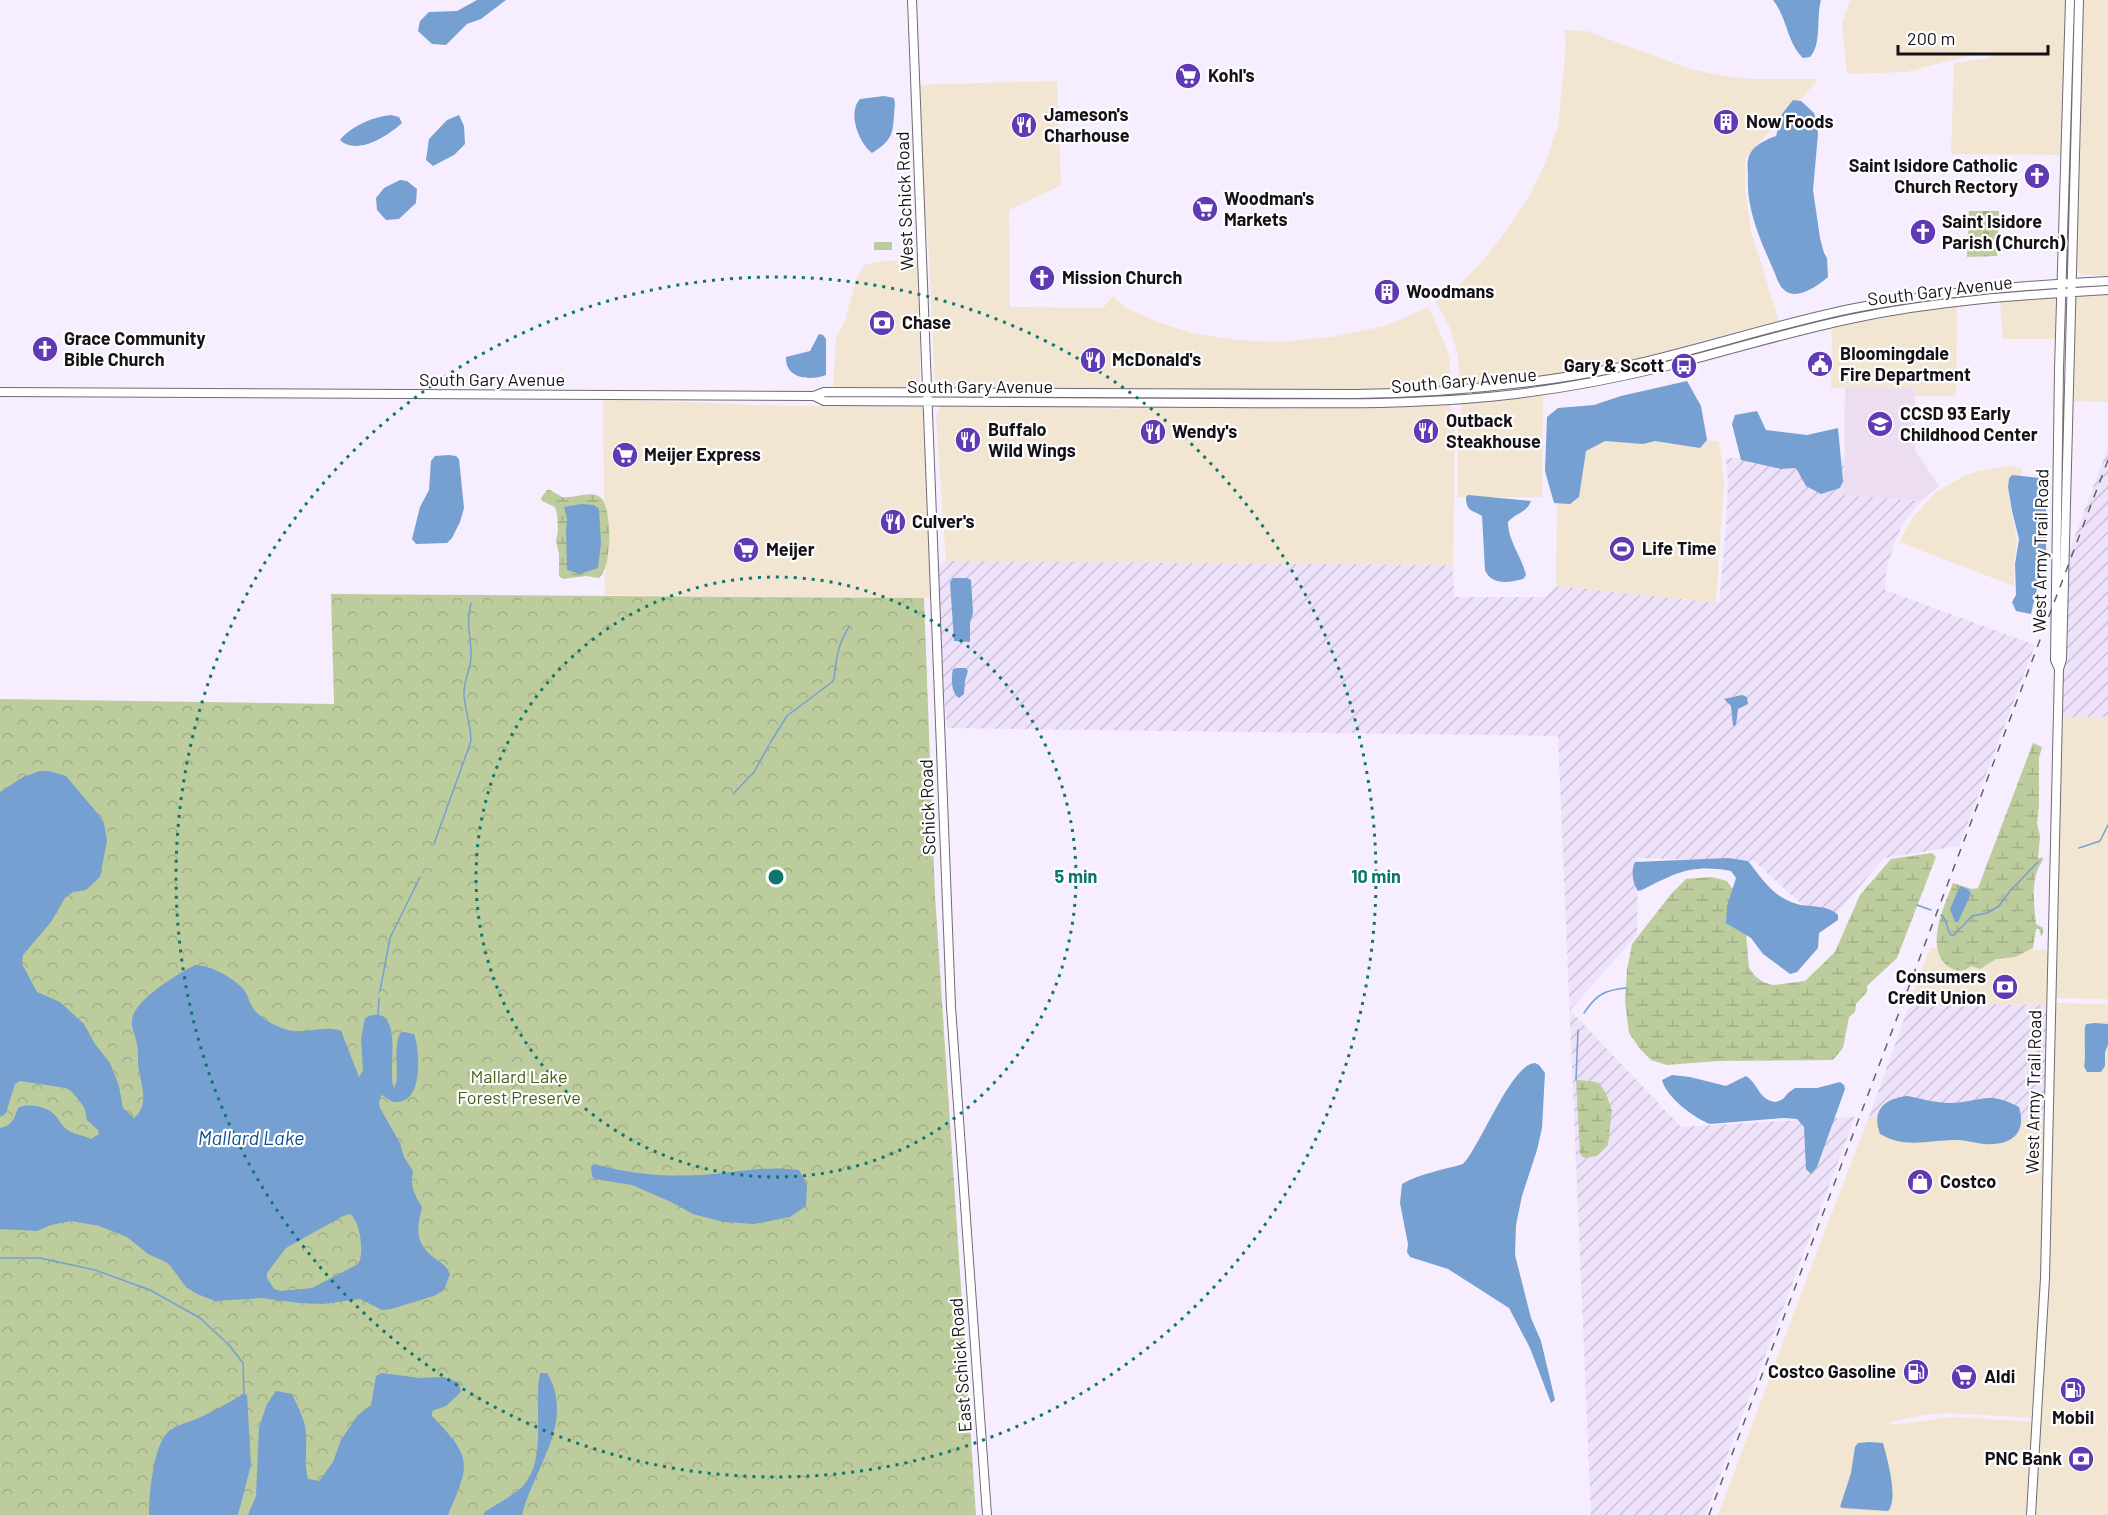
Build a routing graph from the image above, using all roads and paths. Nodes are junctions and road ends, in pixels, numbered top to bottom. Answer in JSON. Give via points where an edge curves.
{"nodes":[{"id":1,"x":912,"y":0,"type":"edge"},
{"id":2,"x":2070,"y":0,"type":"edge"},
{"id":3,"x":2079,"y":0,"type":"edge"},
{"id":4,"x":2108,"y":281,"type":"edge"},
{"id":5,"x":2061,"y":283,"type":"junction"},
{"id":6,"x":2073,"y":283,"type":"junction"},
{"id":7,"x":2108,"y":290,"type":"edge"},
{"id":8,"x":2073,"y":292,"type":"junction"},
{"id":9,"x":2060,"y":293,"type":"junction"},
{"id":10,"x":1818,"y":316,"type":"junction"},
{"id":11,"x":1821,"y":325,"type":"junction"},
{"id":12,"x":0,"y":392,"type":"edge"},
{"id":13,"x":928,"y":392,"type":"junction"},
{"id":14,"x":814,"y":396,"type":"junction"},
{"id":15,"x":928,"y":401,"type":"junction"},
{"id":16,"x":2059,"y":669,"type":"junction"},
{"id":17,"x":965,"y":1212,"type":"joint"},
{"id":18,"x":987,"y":1515,"type":"edge"},
{"id":19,"x":2031,"y":1515,"type":"edge"}],
"edges":[{"from":1,"to":13,"type":"main road","name":"West Schick Road"},
{"from":2,"to":5,"type":"main road","name":"West Army Trail Road"},
{"from":3,"to":6,"type":"main road","name":"West Army Trail Road"},
{"from":4,"to":6,"type":"main road","name":"South Gary Avenue"},
{"from":5,"to":6,"type":"main road","name":"South Gary Avenue"},
{"from":5,"to":9,"type":"main road","name":"West Army Trail Road"},
{"from":5,"to":10,"type":"main road","name":"South Gary Avenue","via":[[1933,295]]},
{"from":6,"to":8,"type":"main road","name":"West Army Trail Road"},
{"from":7,"to":8,"type":"main road","name":"South Gary Avenue"},
{"from":8,"to":9,"type":"main road","name":"South Gary Avenue"},
{"from":8,"to":16,"type":"main road","name":"West Army Trail Road"},
{"from":9,"to":11,"type":"main road","name":"South Gary Avenue","via":[[1924,306]]},
{"from":9,"to":16,"type":"main road","name":"West Army Trail Road","via":[[2055,650]]},
{"from":10,"to":11,"type":"main road"},
{"from":10,"to":13,"type":"main road","name":"South Gary Avenue","via":[[1623,366],[1468,389],[1356,394]]},
{"from":11,"to":15,"type":"main road","name":"South Gary Avenue","via":[[1616,377],[1460,399],[1367,403]]},
{"from":12,"to":14,"type":"main road","name":"South Gary Avenue"},
{"from":13,"to":14,"type":"main road","name":"South Gary Avenue","via":[[824,392]]},
{"from":13,"to":15,"type":"main road","name":"West Schick Road"},
{"from":14,"to":15,"type":"main road","name":"South Gary Avenue","via":[[824,401]]},
{"from":15,"to":17,"type":"main road","name":"Schick Road","via":[[951,1007]]},
{"from":16,"to":19,"type":"main road","name":"West Army Trail Road","via":[[2044,1308]]},
{"from":17,"to":18,"type":"main road","name":"East Schick Road"}]}
